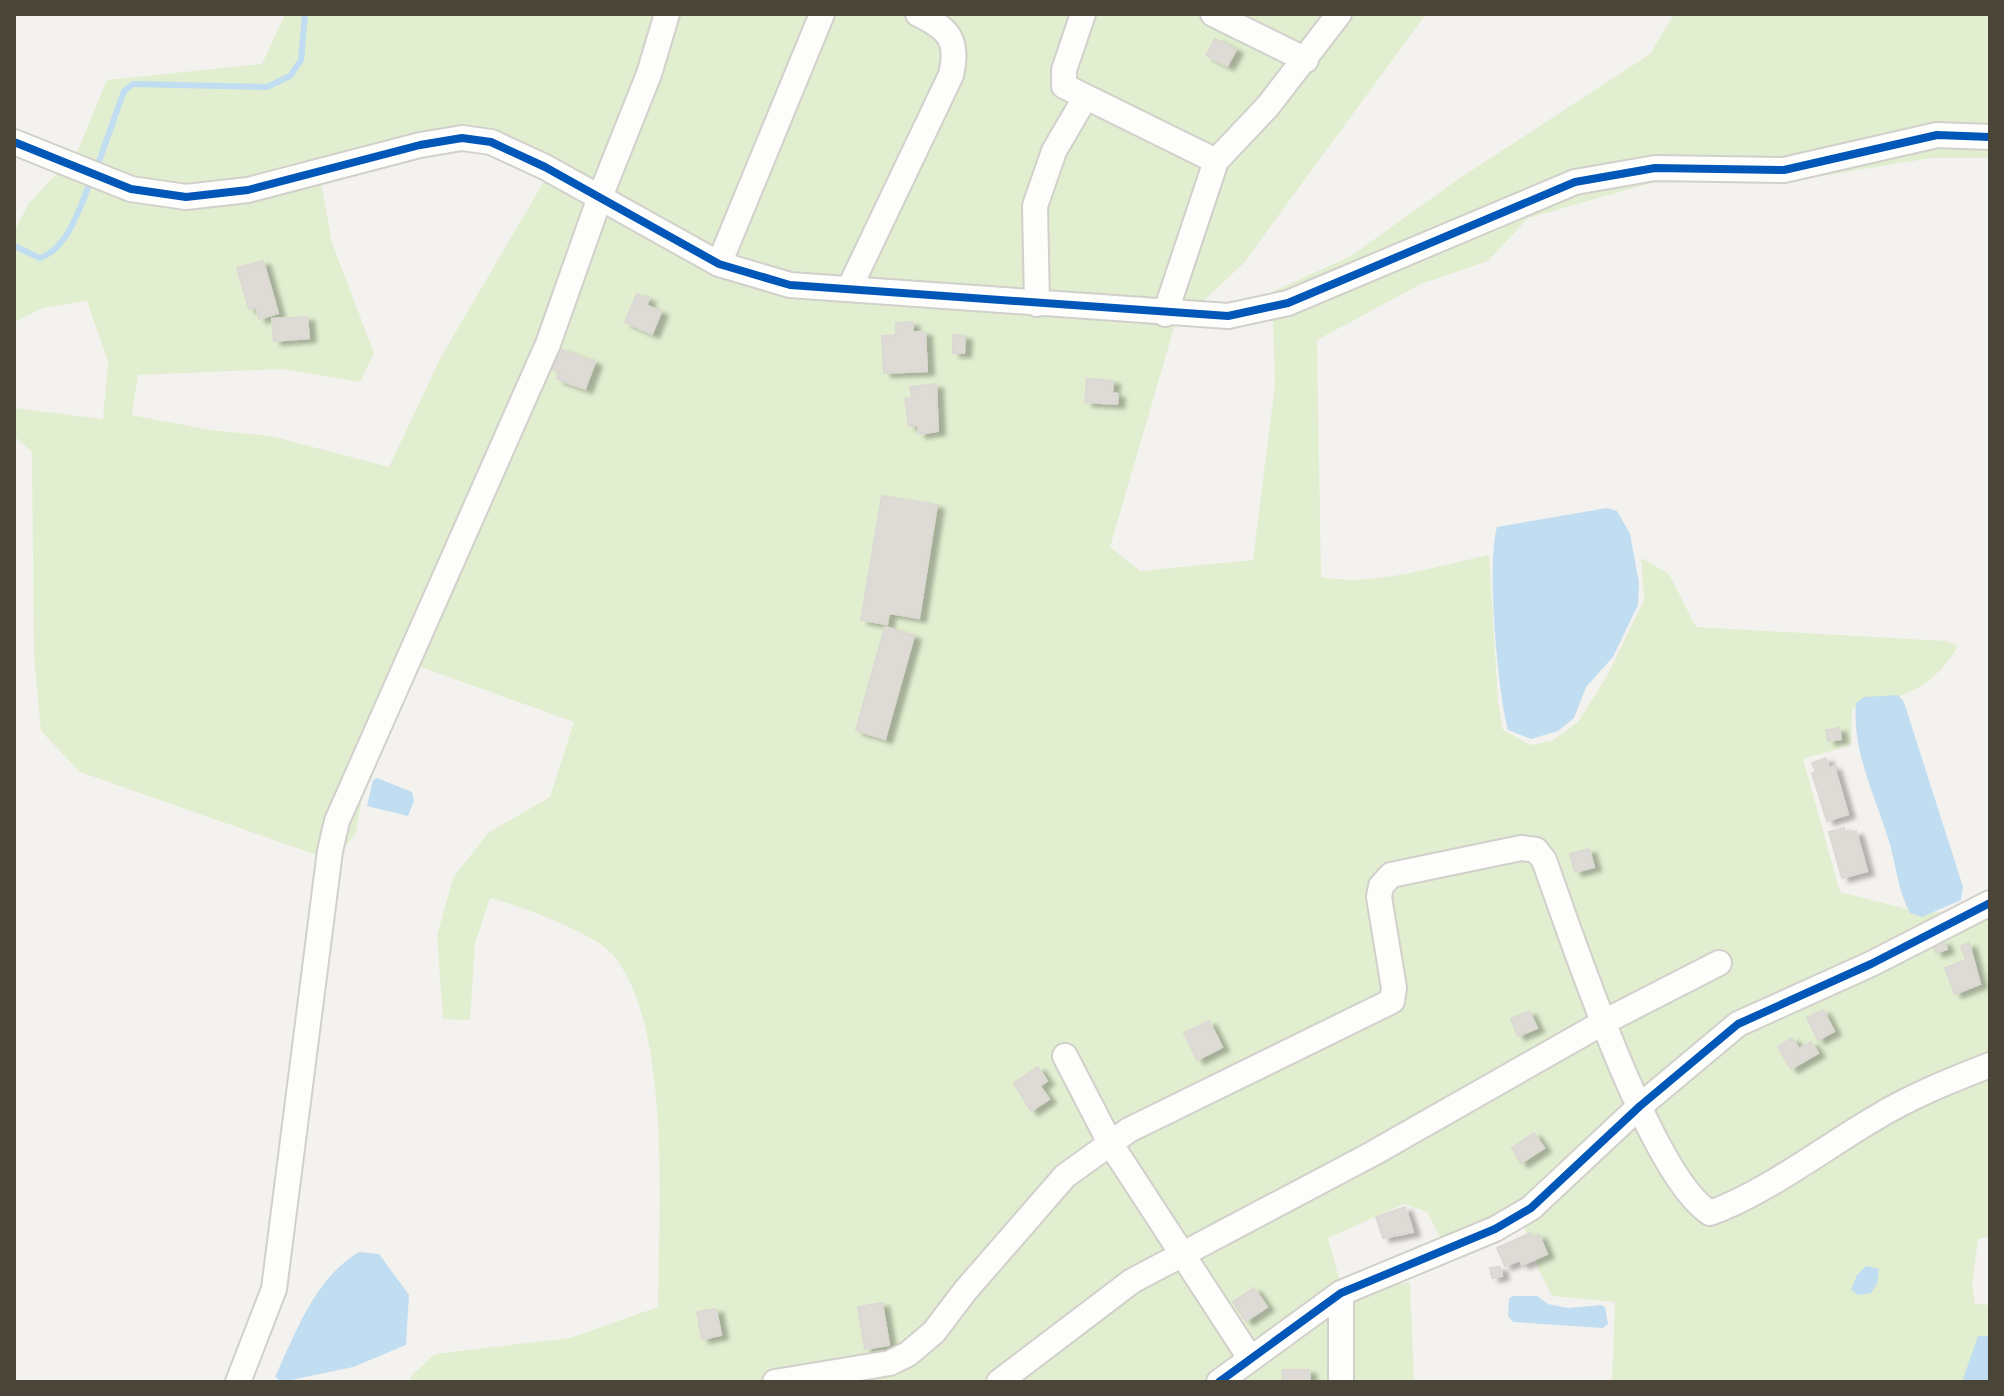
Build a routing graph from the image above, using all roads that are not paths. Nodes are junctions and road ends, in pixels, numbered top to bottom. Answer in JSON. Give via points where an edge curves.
{"nodes":[{"id":1,"x":667,"y":14,"type":"edge"},
{"id":2,"x":822,"y":14,"type":"edge"},
{"id":3,"x":918,"y":14,"type":"edge"},
{"id":4,"x":1083,"y":14,"type":"edge"},
{"id":5,"x":1213,"y":14,"type":"edge"},
{"id":6,"x":1339,"y":14,"type":"edge"},
{"id":7,"x":1306,"y":60,"type":"junction"},
{"id":8,"x":1085,"y":98,"type":"junction"},
{"id":9,"x":1990,"y":137,"type":"edge"},
{"id":10,"x":14,"y":142,"type":"edge"},
{"id":11,"x":1216,"y":161,"type":"junction"},
{"id":12,"x":600,"y":197,"type":"junction"},
{"id":13,"x":719,"y":264,"type":"junction"},
{"id":14,"x":849,"y":289,"type":"junction"},
{"id":15,"x":1037,"y":304,"type":"junction"},
{"id":16,"x":1165,"y":314,"type":"junction"},
{"id":17,"x":1990,"y":903,"type":"edge"},
{"id":18,"x":1719,"y":963,"type":"dead end"},
{"id":19,"x":1604,"y":1022,"type":"junction"},
{"id":20,"x":1065,"y":1056,"type":"dead end"},
{"id":21,"x":1990,"y":1065,"type":"edge"},
{"id":22,"x":1640,"y":1106,"type":"junction"},
{"id":23,"x":1110,"y":1143,"type":"junction"},
{"id":24,"x":1183,"y":1255,"type":"junction"},
{"id":25,"x":1341,"y":1293,"type":"junction"},
{"id":26,"x":1250,"y":1358,"type":"junction"},
{"id":27,"x":238,"y":1382,"type":"edge"},
{"id":28,"x":775,"y":1382,"type":"edge"},
{"id":29,"x":999,"y":1382,"type":"edge"},
{"id":30,"x":1219,"y":1382,"type":"edge"},
{"id":31,"x":1341,"y":1382,"type":"edge"}],
"edges":[{"from":1,"to":12,"type":"street"},
{"from":2,"to":13,"type":"street"},
{"from":3,"to":14,"type":"street","via":[[949,35],[956,54],[951,75]]},
{"from":4,"to":8,"type":"street","via":[[1064,70],[1064,86]]},
{"from":5,"to":7,"type":"street"},
{"from":6,"to":7,"type":"street"},
{"from":7,"to":11,"type":"street"},
{"from":8,"to":11,"type":"street"},
{"from":8,"to":15,"type":"street","via":[[1054,151],[1035,206]]},
{"from":9,"to":16,"type":"street","via":[[1937,135],[1784,170],[1655,168],[1575,182],[1288,303],[1228,316]]},
{"from":10,"to":12,"type":"street","via":[[131,189],[186,197],[248,190],[462,138],[491,142]]},
{"from":11,"to":16,"type":"street"},
{"from":12,"to":13,"type":"street"},
{"from":12,"to":27,"type":"street","via":[[548,344],[337,821],[274,1289]]},
{"from":13,"to":14,"type":"street","via":[[790,285]]},
{"from":14,"to":15,"type":"street"},
{"from":15,"to":16,"type":"street"},
{"from":17,"to":22,"type":"street","via":[[1738,1024]]},
{"from":18,"to":19,"type":"street"},
{"from":19,"to":22,"type":"street"},
{"from":19,"to":23,"type":"street","via":[[1536,850],[1521,848],[1391,875],[1379,897],[1392,1001]]},
{"from":19,"to":24,"type":"street"},
{"from":20,"to":23,"type":"street"},
{"from":21,"to":22,"type":"street","via":[[1889,1110],[1710,1213],[1686,1189]]},
{"from":22,"to":25,"type":"street","via":[[1531,1208],[1495,1229]]},
{"from":23,"to":24,"type":"street"},
{"from":23,"to":28,"type":"street","via":[[1065,1176],[934,1332],[908,1354],[890,1363]]},
{"from":24,"to":26,"type":"street"},
{"from":24,"to":29,"type":"street","via":[[1132,1281]]},
{"from":25,"to":26,"type":"street"},
{"from":25,"to":31,"type":"street"},
{"from":26,"to":30,"type":"street"}]}
